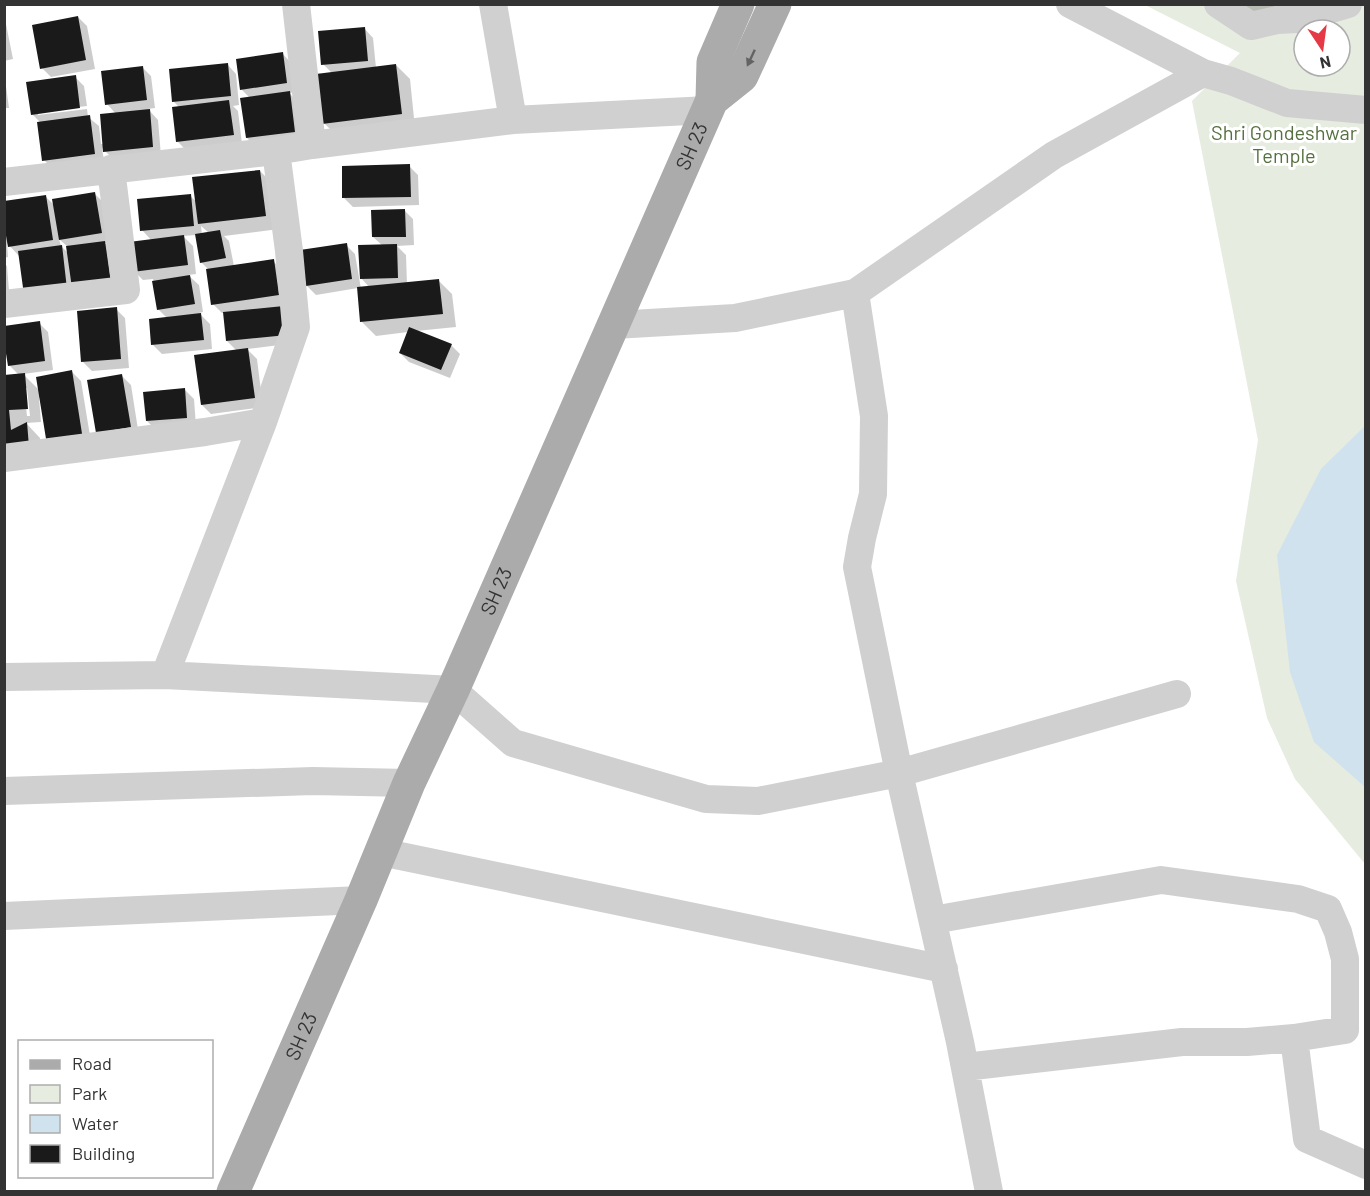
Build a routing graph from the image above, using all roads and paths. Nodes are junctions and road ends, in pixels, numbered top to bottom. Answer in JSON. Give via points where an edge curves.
{"nodes":[{"id":1,"x":296,"y":4,"type":"edge"},
{"id":2,"x":494,"y":4,"type":"edge"},
{"id":3,"x":738,"y":4,"type":"edge"},
{"id":4,"x":1070,"y":4,"type":"edge"},
{"id":5,"x":1218,"y":4,"type":"edge"},
{"id":6,"x":1348,"y":4,"type":"edge"},
{"id":7,"x":768,"y":7,"type":"edge"},
{"id":8,"x":1203,"y":73,"type":"junction"},
{"id":9,"x":710,"y":105,"type":"junction"},
{"id":10,"x":1365,"y":110,"type":"edge"},
{"id":11,"x":513,"y":120,"type":"junction"},
{"id":12,"x":312,"y":145,"type":"junction"},
{"id":13,"x":276,"y":151,"type":"junction"},
{"id":14,"x":111,"y":169,"type":"junction"},
{"id":15,"x":4,"y":182,"type":"edge"},
{"id":16,"x":855,"y":293,"type":"junction"},
{"id":17,"x":4,"y":304,"type":"edge"},
{"id":18,"x":614,"y":325,"type":"junction"},
{"id":19,"x":263,"y":422,"type":"junction"},
{"id":20,"x":4,"y":458,"type":"edge"},
{"id":21,"x":165,"y":675,"type":"junction"},
{"id":22,"x":4,"y":677,"type":"edge"},
{"id":23,"x":453,"y":690,"type":"junction"},
{"id":24,"x":1177,"y":694,"type":"dead end"},
{"id":25,"x":899,"y":772,"type":"junction"},
{"id":26,"x":409,"y":783,"type":"junction"},
{"id":27,"x":4,"y":791,"type":"edge"},
{"id":28,"x":381,"y":852,"type":"junction"},
{"id":29,"x":361,"y":900,"type":"junction"},
{"id":30,"x":4,"y":916,"type":"edge"},
{"id":31,"x":933,"y":920,"type":"junction"},
{"id":32,"x":944,"y":969,"type":"junction"},
{"id":33,"x":1294,"y":1038,"type":"junction"},
{"id":34,"x":965,"y":1067,"type":"junction"},
{"id":35,"x":1365,"y":1165,"type":"edge"},
{"id":36,"x":233,"y":1191,"type":"edge"},
{"id":37,"x":989,"y":1191,"type":"edge"}],
"edges":[{"from":1,"to":12,"type":"street"},
{"from":2,"to":11,"type":"street"},
{"from":3,"to":9,"type":"main road","via":[[713,62]]},
{"from":4,"to":8,"type":"street"},
{"from":5,"to":6,"type":"street","via":[[1251,26],[1297,19]]},
{"from":7,"to":9,"type":"main road","name":"SH 23","one_way":true,"via":[[742,76]]},
{"from":8,"to":10,"type":"street","via":[[1287,103]]},
{"from":8,"to":16,"type":"street","via":[[1054,155]]},
{"from":9,"to":11,"type":"street"},
{"from":9,"to":18,"type":"main road","name":"SH 23"},
{"from":11,"to":12,"type":"street"},
{"from":12,"to":13,"type":"street"},
{"from":13,"to":14,"type":"street"},
{"from":13,"to":19,"type":"street","via":[[296,327]]},
{"from":14,"to":15,"type":"street"},
{"from":14,"to":17,"type":"street","via":[[126,290]]},
{"from":16,"to":18,"type":"street","via":[[735,318]]},
{"from":16,"to":25,"type":"street","via":[[874,416],[873,494],[857,567]]},
{"from":18,"to":23,"type":"main road","name":"SH 23"},
{"from":19,"to":20,"type":"street"},
{"from":19,"to":21,"type":"street"},
{"from":21,"to":22,"type":"street"},
{"from":21,"to":23,"type":"street"},
{"from":23,"to":25,"type":"street","via":[[513,743],[706,799],[758,801]]},
{"from":23,"to":26,"type":"main road","name":"SH 23"},
{"from":24,"to":25,"type":"street"},
{"from":25,"to":31,"type":"street"},
{"from":26,"to":27,"type":"street"},
{"from":26,"to":28,"type":"main road","name":"SH 23"},
{"from":28,"to":29,"type":"main road","name":"SH 23"},
{"from":28,"to":32,"type":"street"},
{"from":29,"to":30,"type":"street"},
{"from":29,"to":36,"type":"main road","name":"SH 23"},
{"from":31,"to":32,"type":"street"},
{"from":31,"to":33,"type":"street","via":[[1161,880],[1298,898],[1328,909],[1346,959],[1346,996],[1345,1030]]},
{"from":32,"to":34,"type":"street"},
{"from":33,"to":34,"type":"street","via":[[1182,1042]]},
{"from":33,"to":35,"type":"street","via":[[1307,1140]]},
{"from":34,"to":37,"type":"street"}]}
